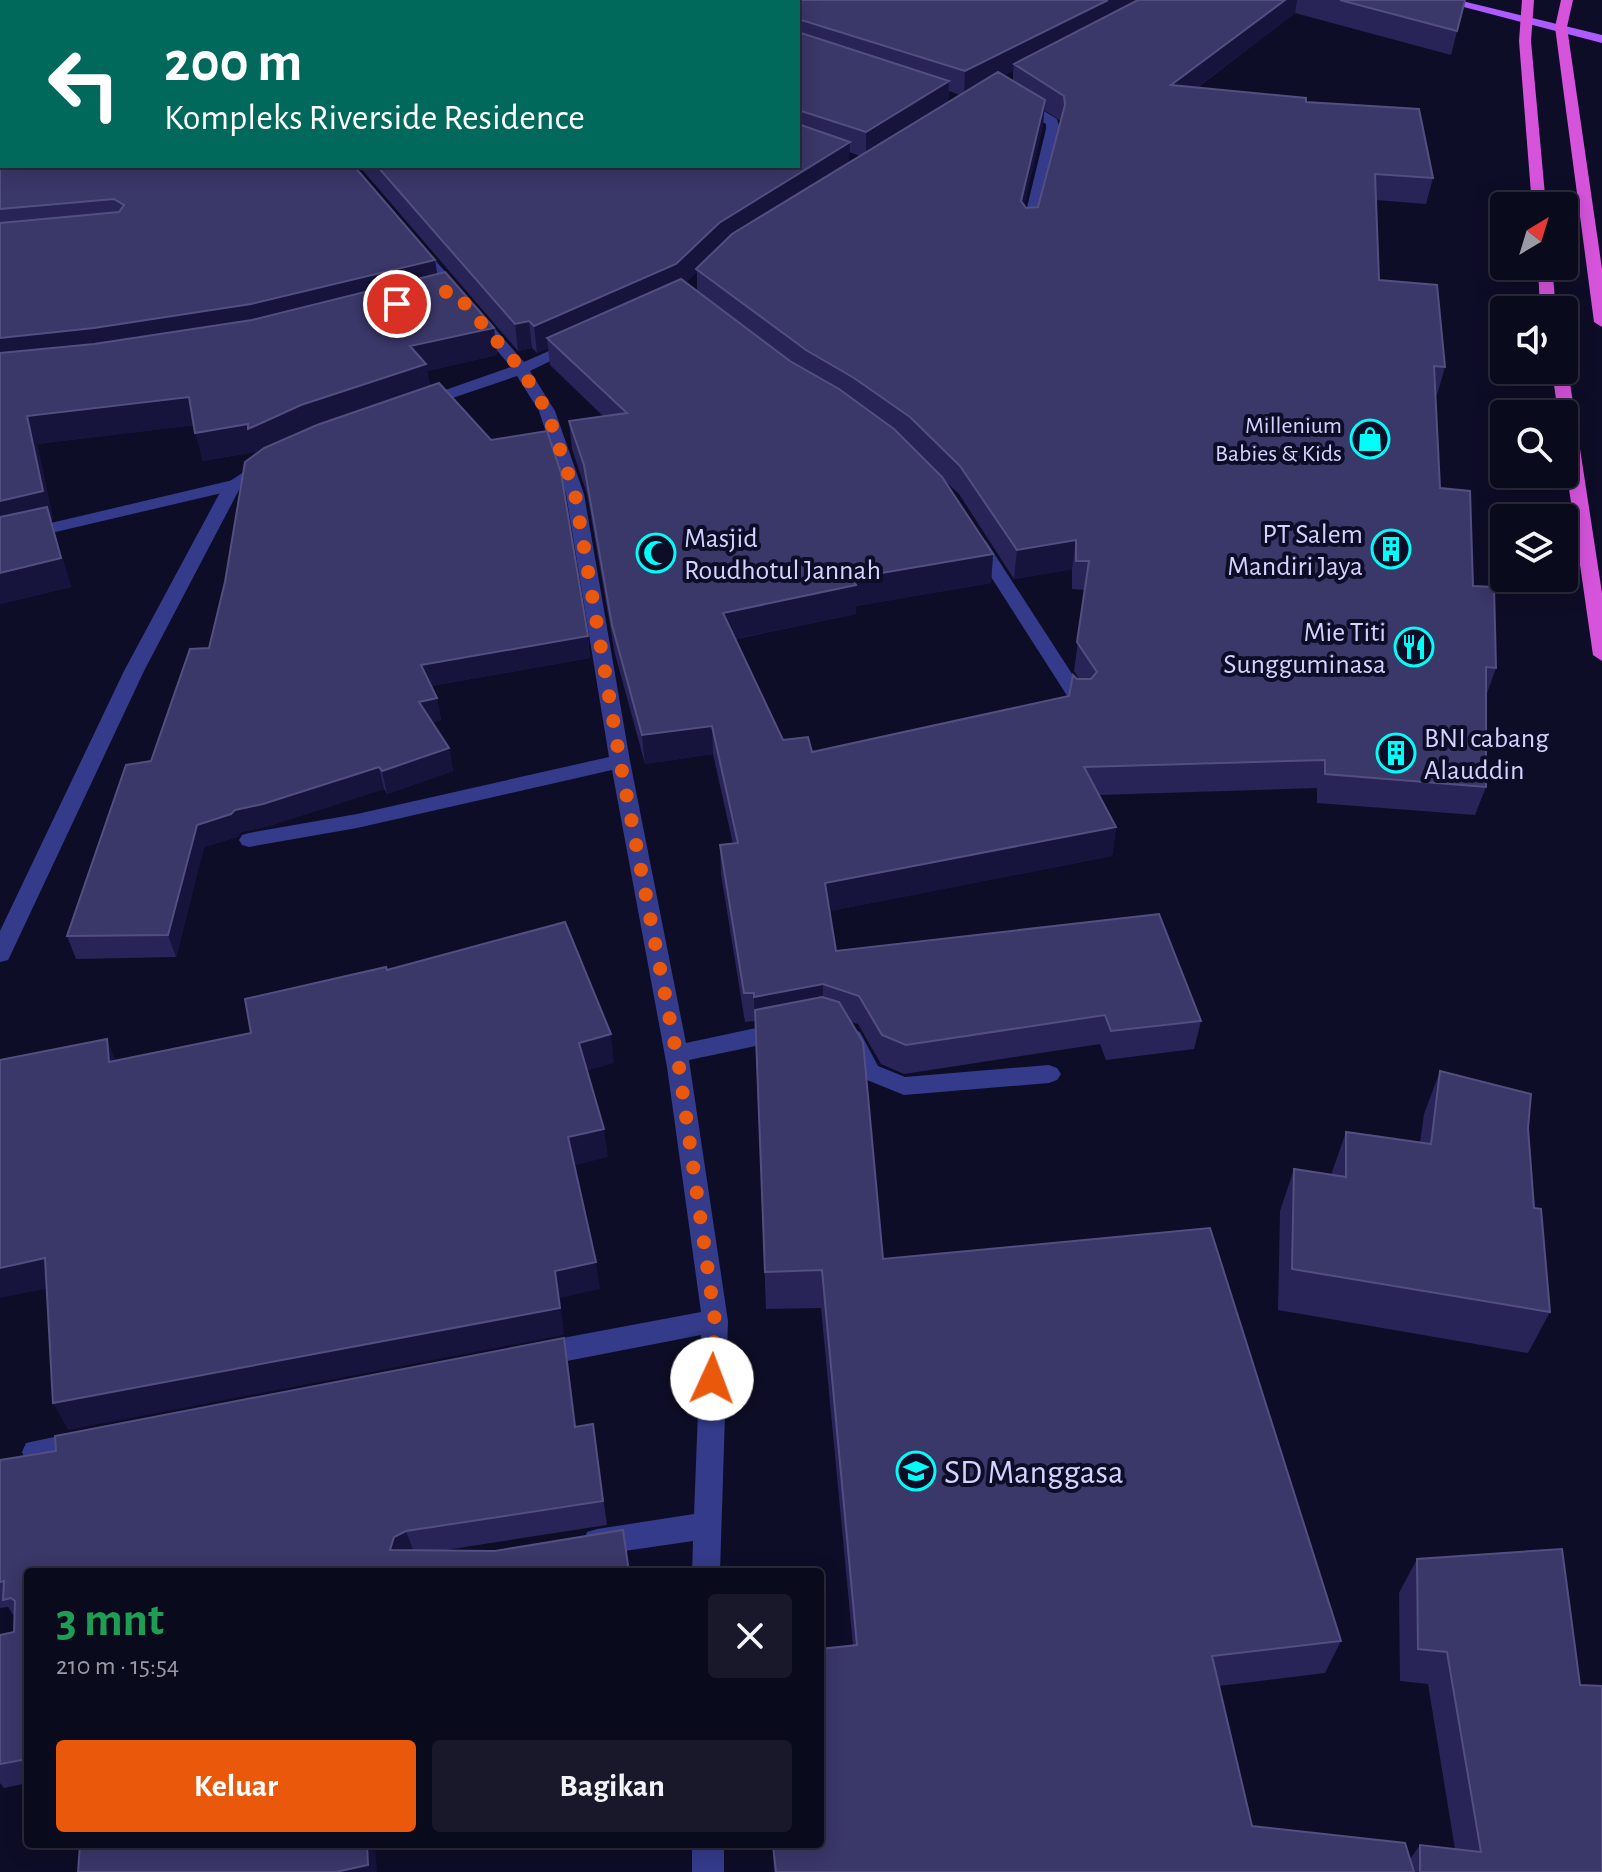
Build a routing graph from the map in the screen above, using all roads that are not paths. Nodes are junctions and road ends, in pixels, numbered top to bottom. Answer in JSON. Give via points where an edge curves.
{"nodes":[{"id":1,"x":1443,"y":0,"type":"edge"},
{"id":2,"x":1528,"y":0,"type":"edge"},
{"id":3,"x":1567,"y":0,"type":"edge"},
{"id":4,"x":1526,"y":19,"type":"junction"},
{"id":5,"x":1561,"y":27,"type":"junction"},
{"id":6,"x":1602,"y":39,"type":"edge"},
{"id":7,"x":1007,"y":95,"type":"edge"},
{"id":8,"x":1538,"y":192,"type":"edge"},
{"id":9,"x":1029,"y":228,"type":"edge"},
{"id":10,"x":405,"y":234,"type":"edge"},
{"id":11,"x":1602,"y":322,"type":"edge"},
{"id":12,"x":589,"y":339,"type":"edge"},
{"id":13,"x":521,"y":369,"type":"junction"},
{"id":14,"x":1562,"y":384,"type":"edge"},
{"id":15,"x":403,"y":410,"type":"edge"},
{"id":16,"x":288,"y":452,"type":"edge"},
{"id":17,"x":233,"y":485,"type":"junction"},
{"id":18,"x":968,"y":527,"type":"edge"},
{"id":19,"x":0,"y":540,"type":"edge"},
{"id":20,"x":1602,"y":655,"type":"edge"},
{"id":21,"x":1080,"y":701,"type":"edge"},
{"id":22,"x":620,"y":761,"type":"junction"},
{"id":23,"x":249,"y":840,"type":"dead end"},
{"id":24,"x":0,"y":954,"type":"edge"},
{"id":25,"x":836,"y":1025,"type":"edge"},
{"id":26,"x":808,"y":1027,"type":"edge"},
{"id":27,"x":676,"y":1054,"type":"junction"},
{"id":28,"x":1049,"y":1074,"type":"dead end"},
{"id":29,"x":715,"y":1321,"type":"junction"},
{"id":30,"x":516,"y":1359,"type":"edge"},
{"id":31,"x":106,"y":1440,"type":"edge"},
{"id":32,"x":36,"y":1452,"type":"edge"},
{"id":33,"x":706,"y":1526,"type":"junction"},
{"id":34,"x":566,"y":1547,"type":"edge"},
{"id":35,"x":706,"y":1568,"type":"edge"},
{"id":36,"x":708,"y":1848,"type":"edge"},
{"id":37,"x":708,"y":1872,"type":"edge"}],
"edges":[{"from":1,"to":4,"type":"main road"},
{"from":2,"to":4,"type":"highway"},
{"from":3,"to":5,"type":"highway"},
{"from":4,"to":5,"type":"main road"},
{"from":4,"to":8,"type":"highway"},
{"from":5,"to":6,"type":"main road"},
{"from":5,"to":11,"type":"highway"},
{"from":7,"to":9,"type":"street","via":[[1052,122]]},
{"from":10,"to":13,"type":"street","via":[[446,292]]},
{"from":12,"to":13,"type":"street"},
{"from":13,"to":15,"type":"street"},
{"from":13,"to":22,"type":"street","via":[[547,411],[575,494]]},
{"from":14,"to":20,"type":"highway"},
{"from":16,"to":17,"type":"street"},
{"from":17,"to":19,"type":"street"},
{"from":17,"to":24,"type":"street","via":[[134,671]]},
{"from":18,"to":21,"type":"street"},
{"from":22,"to":23,"type":"street"},
{"from":22,"to":27,"type":"street"},
{"from":25,"to":28,"type":"street","via":[[848,1031],[870,1072],[904,1086]]},
{"from":26,"to":27,"type":"street"},
{"from":27,"to":29,"type":"street"},
{"from":29,"to":30,"type":"street"},
{"from":29,"to":33,"type":"street"},
{"from":31,"to":32,"type":"street"},
{"from":33,"to":34,"type":"street"},
{"from":33,"to":35,"type":"street"},
{"from":36,"to":37,"type":"street"}]}
